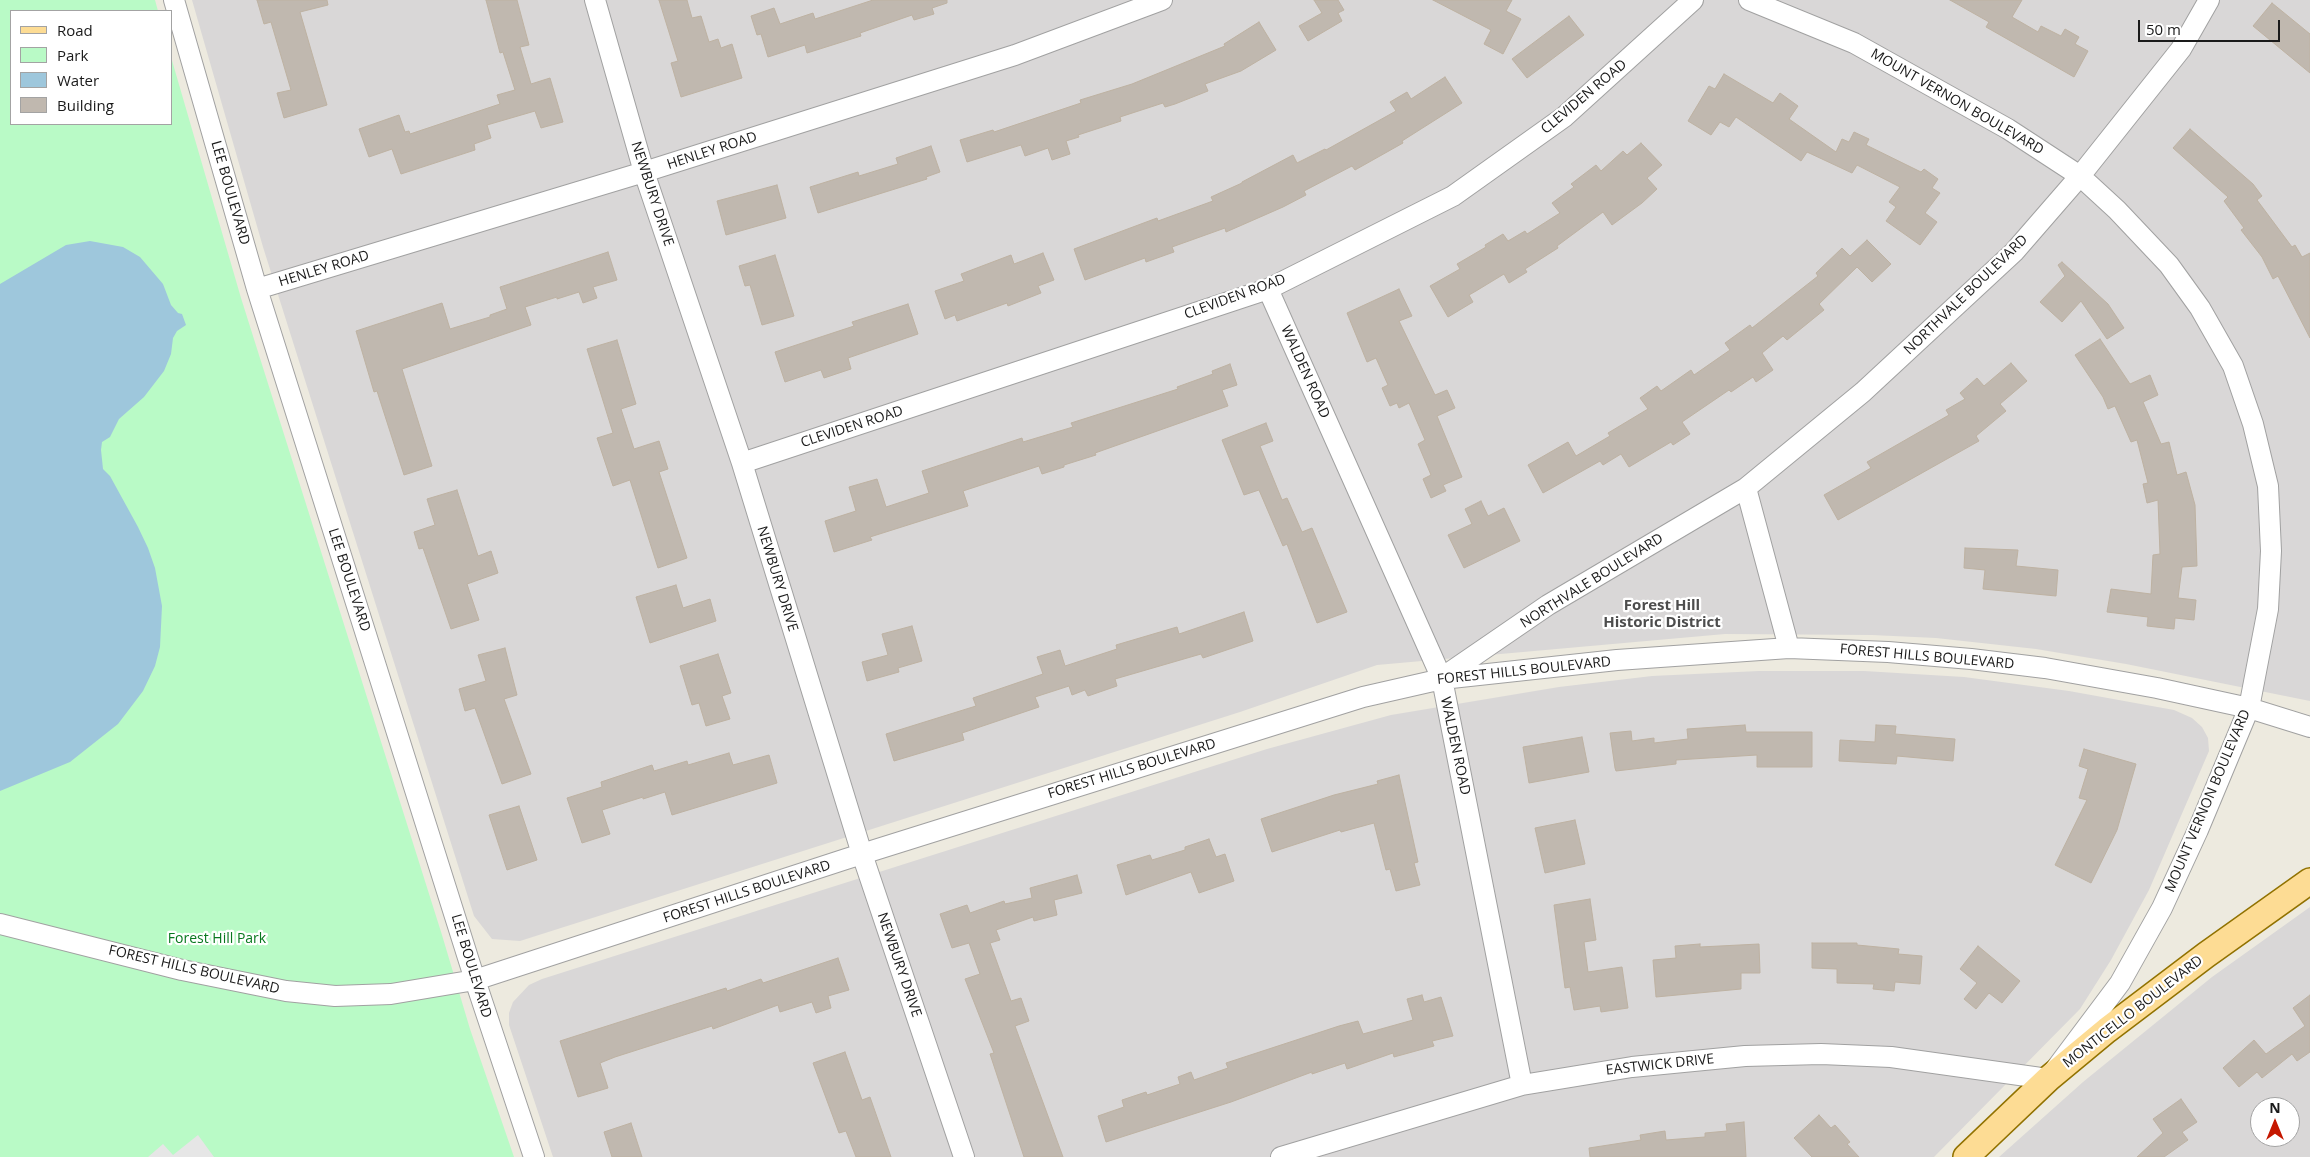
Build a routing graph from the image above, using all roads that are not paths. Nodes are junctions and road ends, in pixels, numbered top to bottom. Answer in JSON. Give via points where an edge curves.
{"nodes":[{"id":1,"x":174,"y":0,"type":"edge"},
{"id":2,"x":595,"y":0,"type":"edge"},
{"id":3,"x":1162,"y":0,"type":"edge"},
{"id":4,"x":1693,"y":0,"type":"edge"},
{"id":5,"x":1749,"y":0,"type":"edge"},
{"id":6,"x":2209,"y":0,"type":"edge"},
{"id":7,"x":644,"y":172,"type":"junction"},
{"id":8,"x":2080,"y":176,"type":"junction"},
{"id":9,"x":257,"y":289,"type":"junction"},
{"id":10,"x":1268,"y":289,"type":"junction"},
{"id":11,"x":742,"y":463,"type":"junction"},
{"id":12,"x":1746,"y":488,"type":"junction"},
{"id":13,"x":1789,"y":648,"type":"junction"},
{"id":14,"x":1442,"y":679,"type":"junction"},
{"id":15,"x":2249,"y":708,"type":"junction"},
{"id":16,"x":2310,"y":719,"type":"edge"},
{"id":17,"x":2286,"y":720,"type":"junction"},
{"id":18,"x":2310,"y":726,"type":"edge"},
{"id":19,"x":862,"y":854,"type":"junction"},
{"id":20,"x":2310,"y":881,"type":"edge"},
{"id":21,"x":0,"y":924,"type":"edge"},
{"id":22,"x":475,"y":980,"type":"junction"},
{"id":23,"x":2048,"y":1079,"type":"junction"},
{"id":24,"x":1522,"y":1085,"type":"junction"},
{"id":25,"x":534,"y":1157,"type":"edge"},
{"id":26,"x":964,"y":1157,"type":"edge"},
{"id":27,"x":1281,"y":1157,"type":"edge"},
{"id":28,"x":1966,"y":1157,"type":"edge"}],
"edges":[{"from":1,"to":9,"type":"street","name":"LEE BOULEVARD"},
{"from":2,"to":7,"type":"street","name":"NEWBURY DRIVE"},
{"from":3,"to":7,"type":"street","name":"HENLEY ROAD","via":[[1015,55]]},
{"from":4,"to":10,"type":"street","name":"CLEVIDEN ROAD","via":[[1564,117],[1453,196]]},
{"from":5,"to":8,"type":"street","name":"MOUNT VERNON BOULEVARD","via":[[1854,43],[2008,129]]},
{"from":6,"to":8,"type":"street","name":"NORTHVALE BOULEVARD","via":[[2181,49]]},
{"from":7,"to":9,"type":"street","name":"HENLEY ROAD"},
{"from":7,"to":11,"type":"street","name":"NEWBURY DRIVE"},
{"from":8,"to":12,"type":"street","name":"NORTHVALE BOULEVARD","via":[[2014,252],[1863,392]]},
{"from":8,"to":15,"type":"street","name":"MOUNT VERNON BOULEVARD","via":[[2169,265],[2200,308],[2233,366],[2253,424],[2268,486],[2271,552],[2268,608]]},
{"from":9,"to":22,"type":"street","name":"LEE BOULEVARD"},
{"from":10,"to":11,"type":"street","name":"CLEVIDEN ROAD"},
{"from":10,"to":14,"type":"street","name":"WALDEN ROAD"},
{"from":11,"to":19,"type":"street","name":"NEWBURY DRIVE"},
{"from":12,"to":13,"type":"street"},
{"from":12,"to":14,"type":"street","name":"NORTHVALE BOULEVARD","via":[[1548,605]]},
{"from":13,"to":14,"type":"street","name":"FOREST HILLS BOULEVARD","via":[[1617,660]]},
{"from":13,"to":15,"type":"street","name":"FOREST HILLS BOULEVARD","via":[[1898,653],[2036,667]]},
{"from":14,"to":19,"type":"street","name":"FOREST HILLS BOULEVARD","via":[[1363,697]]},
{"from":14,"to":24,"type":"street","name":"WALDEN ROAD"},
{"from":15,"to":17,"type":"street","name":"FOREST HILLS BOULEVARD"},
{"from":15,"to":23,"type":"street","name":"MOUNT VERNON BOULEVARD","via":[[2162,908],[2120,982]]},
{"from":16,"to":17,"type":"street","name":"FOREST HILLS BOULEVARD"},
{"from":17,"to":18,"type":"street","name":"FOREST HILLS BOULEVARD"},
{"from":19,"to":22,"type":"street","name":"FOREST HILLS BOULEVARD"},
{"from":19,"to":26,"type":"street","name":"NEWBURY DRIVE"},
{"from":20,"to":23,"type":"main road","name":"MONTICELLO BOULEVARD","via":[[2206,955]]},
{"from":21,"to":22,"type":"street","name":"FOREST HILLS BOULEVARD","via":[[182,970],[286,991],[335,996],[391,994]]},
{"from":22,"to":25,"type":"street","name":"LEE BOULEVARD"},
{"from":23,"to":24,"type":"street","name":"EASTWICK DRIVE","via":[[1918,1060],[1820,1054],[1745,1056],[1632,1067]]},
{"from":23,"to":28,"type":"main road","name":"MONTICELLO BOULEVARD"},
{"from":24,"to":27,"type":"street","name":"EASTWICK DRIVE"}]}
